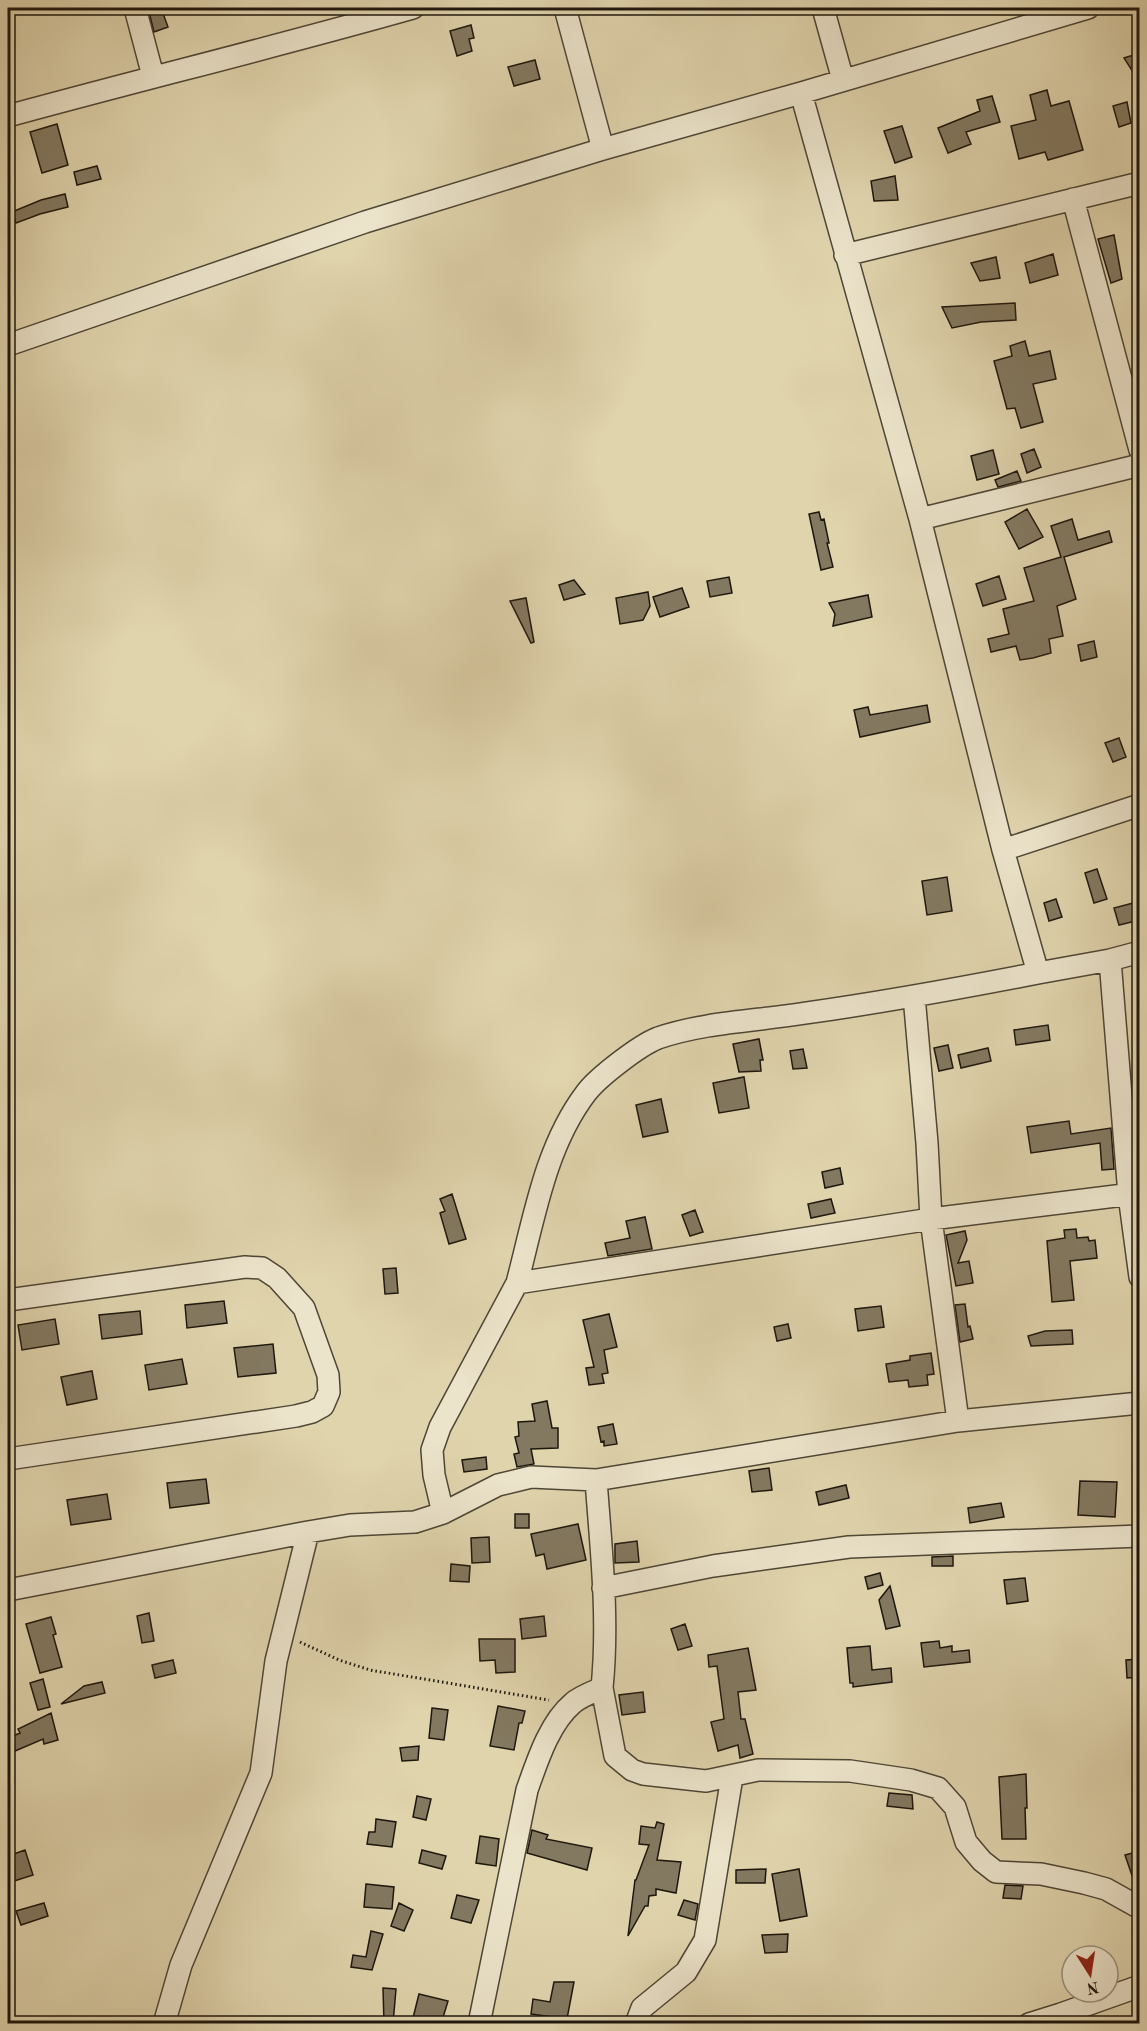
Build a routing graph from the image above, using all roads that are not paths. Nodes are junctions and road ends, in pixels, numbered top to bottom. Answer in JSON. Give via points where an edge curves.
{"nodes":[{"id":1,"x":135,"y":8,"type":"edge"},
{"id":2,"x":413,"y":8,"type":"edge"},
{"id":3,"x":565,"y":8,"type":"edge"},
{"id":4,"x":823,"y":8,"type":"edge"},
{"id":5,"x":1088,"y":8,"type":"edge"},
{"id":6,"x":1043,"y":14,"type":"edge"},
{"id":7,"x":153,"y":76,"type":"junction"},
{"id":8,"x":843,"y":80,"type":"junction"},
{"id":9,"x":801,"y":93,"type":"junction"},
{"id":10,"x":8,"y":116,"type":"edge"},
{"id":11,"x":603,"y":149,"type":"junction"},
{"id":12,"x":1140,"y":183,"type":"edge"},
{"id":13,"x":1073,"y":199,"type":"junction"},
{"id":14,"x":845,"y":255,"type":"junction"},
{"id":15,"x":8,"y":345,"type":"edge"},
{"id":16,"x":1140,"y":450,"type":"edge"},
{"id":17,"x":1140,"y":465,"type":"edge"},
{"id":18,"x":920,"y":519,"type":"junction"},
{"id":19,"x":1140,"y":805,"type":"edge"},
{"id":20,"x":1003,"y":850,"type":"junction"},
{"id":21,"x":1140,"y":952,"type":"edge"},
{"id":22,"x":1110,"y":960,"type":"junction"},
{"id":23,"x":1038,"y":973,"type":"junction"},
{"id":24,"x":914,"y":996,"type":"junction"},
{"id":25,"x":1134,"y":1194,"type":"edge"},
{"id":26,"x":931,"y":1219,"type":"junction"},
{"id":27,"x":1140,"y":1277,"type":"edge"},
{"id":28,"x":517,"y":1283,"type":"junction"},
{"id":29,"x":8,"y":1300,"type":"edge"},
{"id":30,"x":1140,"y":1403,"type":"edge"},
{"id":31,"x":958,"y":1421,"type":"junction"},
{"id":32,"x":8,"y":1459,"type":"edge"},
{"id":33,"x":597,"y":1479,"type":"junction"},
{"id":34,"x":443,"y":1513,"type":"junction"},
{"id":35,"x":308,"y":1532,"type":"junction"},
{"id":36,"x":1140,"y":1536,"type":"edge"},
{"id":37,"x":603,"y":1588,"type":"junction"},
{"id":38,"x":8,"y":1590,"type":"edge"},
{"id":39,"x":602,"y":1688,"type":"junction"},
{"id":40,"x":732,"y":1777,"type":"junction"},
{"id":41,"x":1140,"y":1908,"type":"edge"},
{"id":42,"x":1140,"y":1986,"type":"edge"},
{"id":43,"x":164,"y":2024,"type":"edge"},
{"id":44,"x":478,"y":2024,"type":"edge"},
{"id":45,"x":636,"y":2024,"type":"edge"},
{"id":46,"x":1029,"y":2024,"type":"edge"}],
"edges":[{"from":1,"to":7,"type":"street"},
{"from":2,"to":7,"type":"street"},
{"from":3,"to":11,"type":"street"},
{"from":4,"to":8,"type":"street"},
{"from":5,"to":6,"type":"street"},
{"from":6,"to":8,"type":"street"},
{"from":7,"to":10,"type":"street"},
{"from":8,"to":9,"type":"street"},
{"from":9,"to":11,"type":"street"},
{"from":9,"to":14,"type":"street"},
{"from":11,"to":15,"type":"street","via":[[365,222]]},
{"from":12,"to":13,"type":"street"},
{"from":13,"to":14,"type":"street"},
{"from":13,"to":16,"type":"street"},
{"from":14,"to":18,"type":"street"},
{"from":17,"to":18,"type":"street"},
{"from":18,"to":20,"type":"street"},
{"from":19,"to":20,"type":"street"},
{"from":20,"to":23,"type":"street"},
{"from":21,"to":22,"type":"street"},
{"from":22,"to":23,"type":"street"},
{"from":22,"to":25,"type":"street"},
{"from":23,"to":24,"type":"street"},
{"from":24,"to":26,"type":"street"},
{"from":24,"to":28,"type":"street","via":[[710,1026],[656,1039],[620,1062],[587,1091],[564,1127],[551,1158]]},
{"from":25,"to":26,"type":"street"},
{"from":25,"to":27,"type":"street"},
{"from":26,"to":28,"type":"street"},
{"from":26,"to":31,"type":"street"},
{"from":28,"to":34,"type":"street","via":[[454,1398],[432,1450]]},
{"from":29,"to":32,"type":"street","via":[[245,1267],[262,1268],[277,1278],[304,1308],[328,1375],[329,1392],[323,1406],[296,1416]]},
{"from":30,"to":31,"type":"street"},
{"from":31,"to":33,"type":"street"},
{"from":33,"to":34,"type":"street","via":[[531,1477],[498,1485]]},
{"from":33,"to":37,"type":"street"},
{"from":34,"to":35,"type":"street","via":[[415,1522],[350,1525]]},
{"from":35,"to":38,"type":"street"},
{"from":35,"to":43,"type":"street","via":[[276,1661],[261,1773],[181,1965]]},
{"from":36,"to":37,"type":"street","via":[[849,1547],[713,1566]]},
{"from":37,"to":39,"type":"street"},
{"from":39,"to":40,"type":"street","via":[[615,1756],[632,1770],[706,1781]]},
{"from":39,"to":44,"type":"street","via":[[572,1704],[549,1733],[527,1790]]},
{"from":40,"to":41,"type":"street","via":[[758,1770],[850,1771],[938,1788],[955,1807],[966,1842],[996,1872],[1041,1874],[1084,1883],[1106,1889]]},
{"from":40,"to":45,"type":"street","via":[[705,1940],[686,1972],[642,2008]]},
{"from":42,"to":46,"type":"street"}]}
